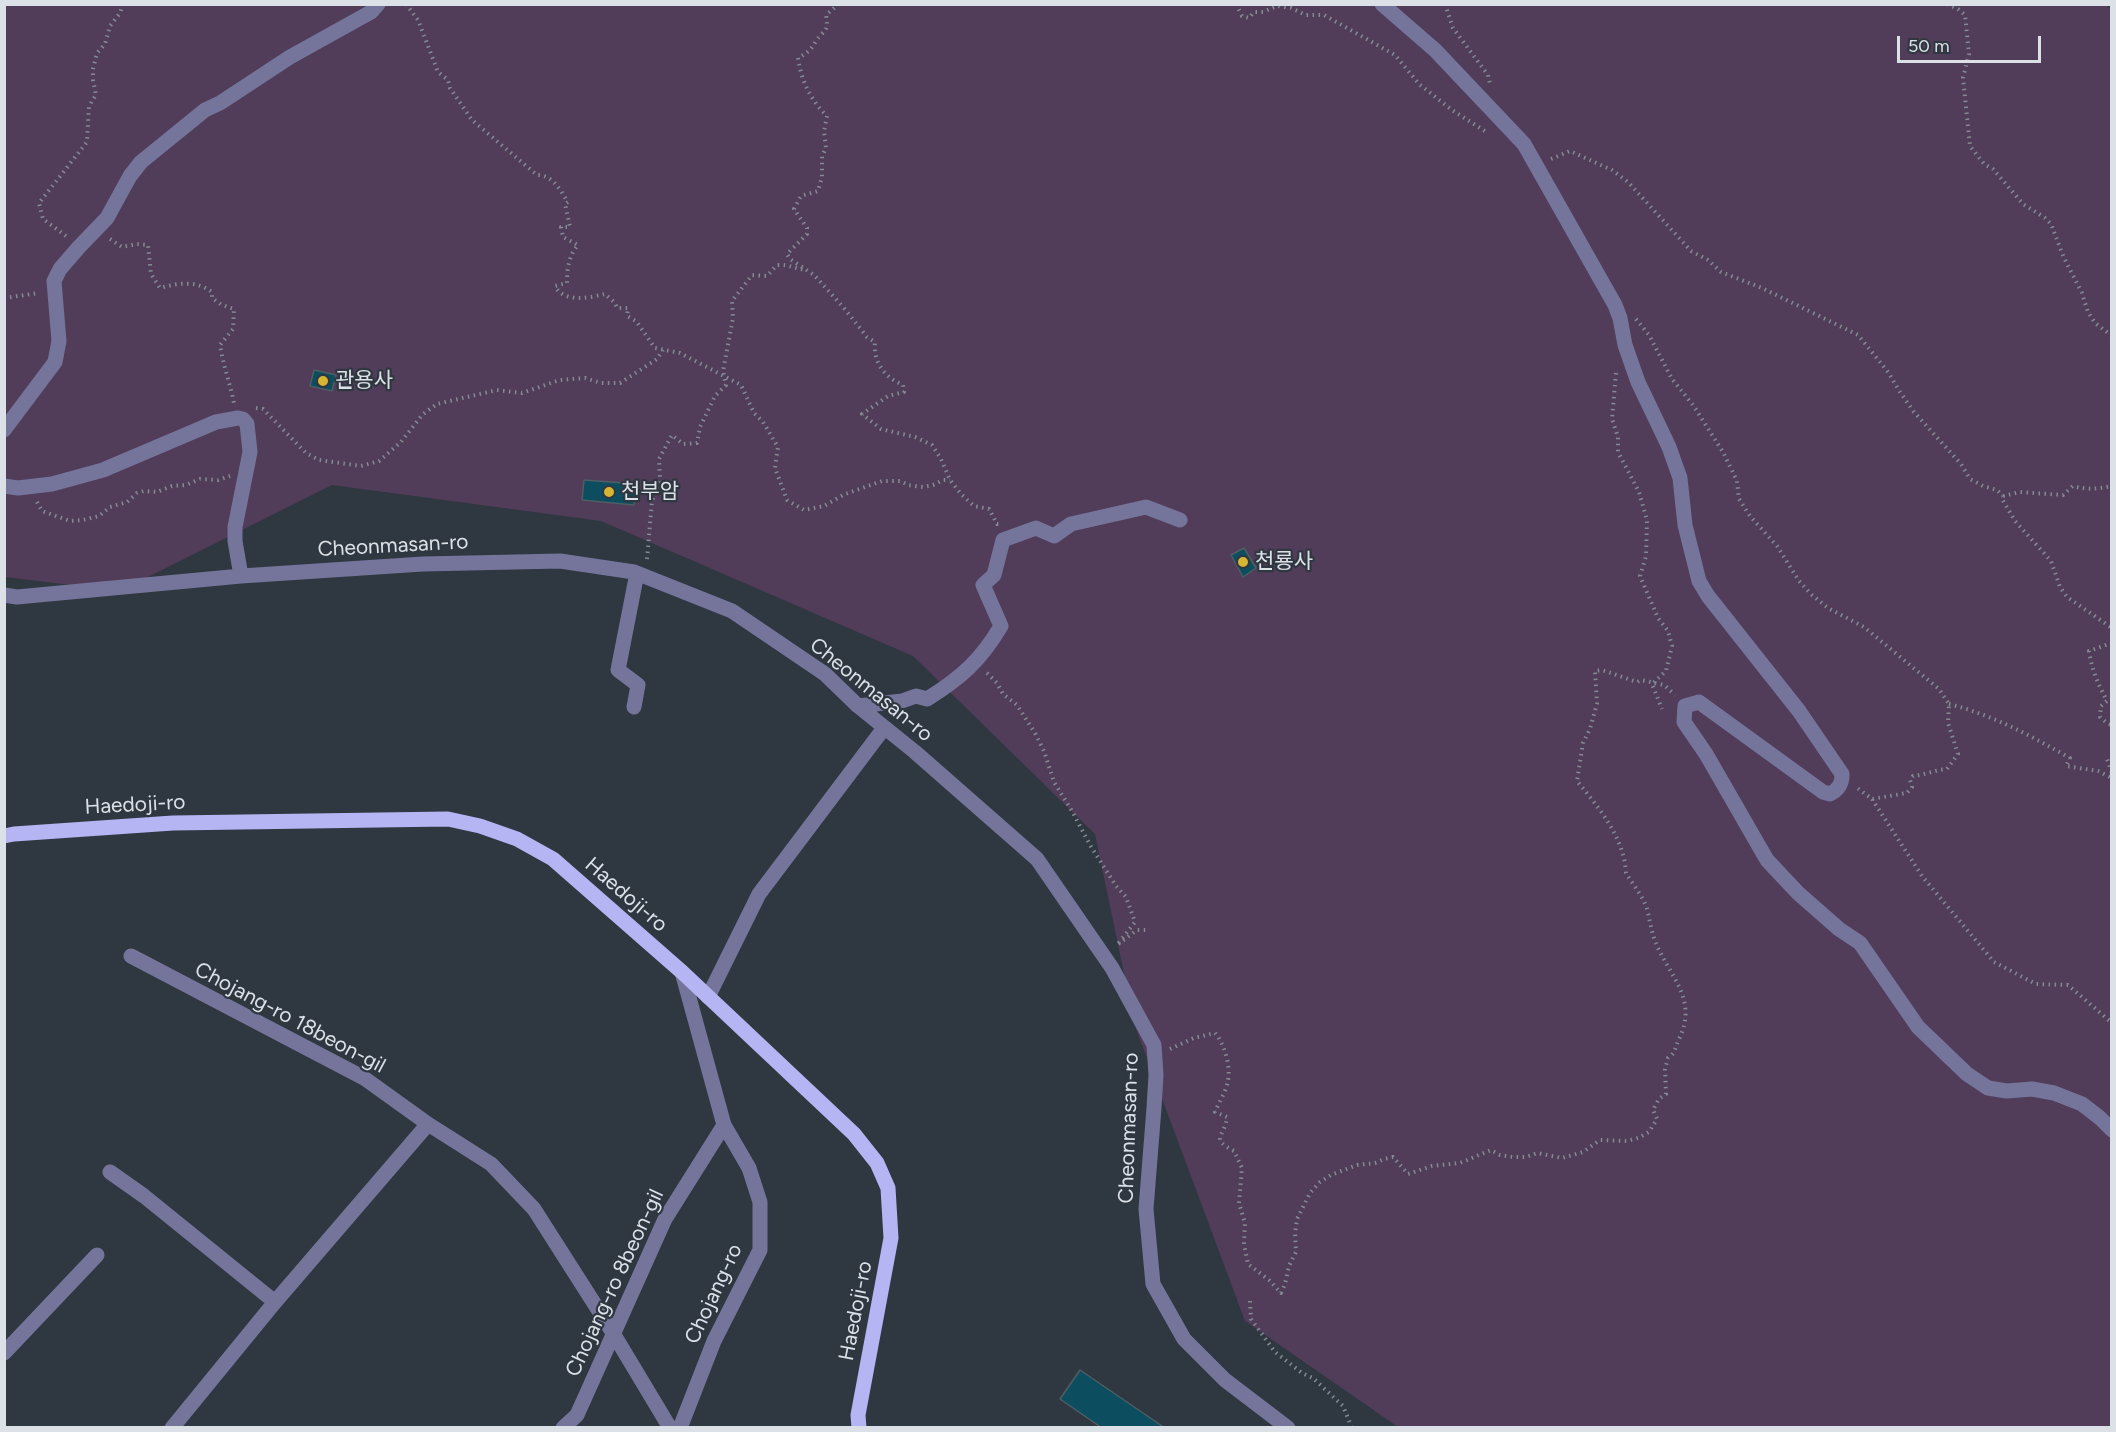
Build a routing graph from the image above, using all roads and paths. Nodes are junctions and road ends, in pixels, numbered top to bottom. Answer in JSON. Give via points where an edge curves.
{"nodes":[{"id":1,"x":123,"y":4,"type":"edge"},
{"id":2,"x":378,"y":4,"type":"edge"},
{"id":3,"x":406,"y":4,"type":"edge"},
{"id":4,"x":839,"y":4,"type":"edge"},
{"id":5,"x":1236,"y":4,"type":"edge"},
{"id":6,"x":1382,"y":4,"type":"edge"},
{"id":7,"x":1446,"y":4,"type":"edge"},
{"id":8,"x":1947,"y":4,"type":"edge"},
{"id":9,"x":1496,"y":115,"type":"junction"},
{"id":10,"x":1495,"y":137,"type":"dead end"},
{"id":11,"x":1543,"y":180,"type":"junction"},
{"id":12,"x":102,"y":226,"type":"junction"},
{"id":13,"x":79,"y":248,"type":"junction"},
{"id":14,"x":807,"y":270,"type":"junction"},
{"id":15,"x":54,"y":292,"type":"junction"},
{"id":16,"x":4,"y":298,"type":"edge"},
{"id":17,"x":1615,"y":305,"type":"junction"},
{"id":18,"x":2112,"y":336,"type":"edge"},
{"id":19,"x":663,"y":350,"type":"junction"},
{"id":20,"x":1616,"y":369,"type":"dead end"},
{"id":21,"x":724,"y":377,"type":"junction"},
{"id":22,"x":253,"y":408,"type":"dead end"},
{"id":23,"x":239,"y":410,"type":"junction"},
{"id":24,"x":4,"y":430,"type":"edge"},
{"id":25,"x":245,"y":472,"type":"junction"},
{"id":26,"x":950,"y":480,"type":"junction"},
{"id":27,"x":4,"y":486,"type":"edge"},
{"id":28,"x":2112,"y":486,"type":"edge"},
{"id":29,"x":27,"y":487,"type":"junction"},
{"id":30,"x":2003,"y":496,"type":"junction"},
{"id":31,"x":1180,"y":520,"type":"dead end"},
{"id":32,"x":1019,"y":534,"type":"junction"},
{"id":33,"x":241,"y":576,"type":"junction"},
{"id":34,"x":643,"y":576,"type":"junction"},
{"id":35,"x":4,"y":595,"type":"edge"},
{"id":36,"x":2112,"y":628,"type":"edge"},
{"id":37,"x":2112,"y":644,"type":"edge"},
{"id":38,"x":975,"y":663,"type":"junction"},
{"id":39,"x":1654,"y":683,"type":"junction"},
{"id":40,"x":1949,"y":704,"type":"junction"},
{"id":41,"x":858,"y":706,"type":"junction"},
{"id":42,"x":1685,"y":706,"type":"junction"},
{"id":43,"x":634,"y":707,"type":"dead end"},
{"id":44,"x":1662,"y":709,"type":"dead end"},
{"id":45,"x":2112,"y":725,"type":"edge"},
{"id":46,"x":885,"y":728,"type":"junction"},
{"id":47,"x":2112,"y":757,"type":"edge"},
{"id":48,"x":2112,"y":772,"type":"edge"},
{"id":49,"x":1842,"y":774,"type":"junction"},
{"id":50,"x":2112,"y":778,"type":"edge"},
{"id":51,"x":1872,"y":799,"type":"junction"},
{"id":52,"x":4,"y":836,"type":"edge"},
{"id":53,"x":1146,"y":930,"type":"dead end"},
{"id":54,"x":130,"y":956,"type":"dead end"},
{"id":55,"x":682,"y":972,"type":"junction"},
{"id":56,"x":708,"y":997,"type":"junction"},
{"id":57,"x":2112,"y":1023,"type":"edge"},
{"id":58,"x":1155,"y":1051,"type":"junction"},
{"id":59,"x":428,"y":1124,"type":"junction"},
{"id":60,"x":724,"y":1125,"type":"junction"},
{"id":61,"x":2112,"y":1130,"type":"edge"},
{"id":62,"x":110,"y":1172,"type":"dead end"},
{"id":63,"x":97,"y":1255,"type":"dead end"},
{"id":64,"x":1250,"y":1301,"type":"dead end"},
{"id":65,"x":275,"y":1302,"type":"junction"},
{"id":66,"x":613,"y":1333,"type":"junction"},
{"id":67,"x":4,"y":1353,"type":"edge"},
{"id":68,"x":172,"y":1428,"type":"edge"},
{"id":69,"x":563,"y":1428,"type":"edge"},
{"id":70,"x":670,"y":1428,"type":"edge"},
{"id":71,"x":680,"y":1428,"type":"edge"},
{"id":72,"x":859,"y":1428,"type":"edge"},
{"id":73,"x":1288,"y":1428,"type":"edge"},
{"id":74,"x":1352,"y":1428,"type":"edge"}],
"edges":[{"from":1,"to":13,"type":"path","via":[[97,53],[93,69],[96,95],[89,106],[87,142],[39,202],[43,219]]},
{"from":2,"to":12,"type":"street","via":[[205,110],[141,162]]},
{"from":3,"to":19,"type":"path","via":[[418,20],[438,72],[448,80],[472,120],[537,175],[555,182],[568,202],[565,204],[570,227],[561,227],[563,237],[578,245],[568,266],[567,283],[555,286],[559,293],[576,298],[605,294],[617,308],[628,308],[627,315],[655,348]]},
{"from":4,"to":14,"type":"path","via":[[826,15],[824,34],[813,49],[798,58],[814,103],[827,116],[818,191],[801,196],[794,209],[807,234],[787,254]]},
{"from":5,"to":10,"type":"path","via":[[1242,16],[1249,18],[1254,12],[1277,6],[1306,15],[1324,15],[1395,55],[1419,84]]},
{"from":6,"to":9,"type":"street","via":[[1436,50]]},
{"from":7,"to":9,"type":"path","via":[[1453,28],[1488,75]]},
{"from":8,"to":18,"type":"path","via":[[1965,15],[1969,54],[1963,78],[1970,146],[2023,204],[2051,224],[2088,312]]},
{"from":9,"to":11,"type":"street","via":[[1524,144]]},
{"from":11,"to":17,"type":"street"},
{"from":11,"to":30,"type":"path","via":[[1546,162],[1570,151],[1612,170],[1628,182],[1691,251],[1721,272],[1858,335],[1914,412],[1970,479]]},
{"from":12,"to":13,"type":"street"},
{"from":12,"to":23,"type":"path","via":[[110,239],[122,247],[148,245],[151,274],[160,288],[181,282],[206,288],[212,292],[212,298],[234,309],[233,329],[220,345],[222,364]]},
{"from":13,"to":15,"type":"street","via":[[60,269]]},
{"from":14,"to":21,"type":"path","via":[[777,265],[767,276],[752,275],[747,280],[732,301]]},
{"from":14,"to":26,"type":"path","via":[[867,338],[875,342],[874,355],[880,365],[891,380],[903,385],[904,392],[888,396],[862,414],[881,429],[932,445]]},
{"from":15,"to":16,"type":"path"},
{"from":15,"to":24,"type":"street","via":[[59,340],[55,362]]},
{"from":17,"to":40,"type":"path","via":[[1621,304],[1645,329],[1672,379],[1722,452],[1750,516],[1777,546],[1799,580],[1828,608],[1881,640],[1940,689]]},
{"from":17,"to":49,"type":"street","via":[[1638,382],[1680,478],[1685,525],[1699,581]]},
{"from":19,"to":21,"type":"path","via":[[696,360]]},
{"from":19,"to":22,"type":"path","via":[[657,359],[620,383],[585,378],[561,380],[522,393],[497,390],[437,405],[422,415],[401,442],[379,461],[361,466],[333,463],[306,453],[263,409]]},
{"from":20,"to":39,"type":"path","via":[[1612,419],[1618,453],[1639,492],[1647,520],[1646,556],[1640,576],[1672,646],[1665,671]]},
{"from":21,"to":26,"type":"path","via":[[741,385],[754,413],[778,447],[776,468],[787,500],[804,510],[824,506],[882,481],[923,487]]},
{"from":21,"to":34,"type":"path","via":[[726,385],[715,396],[697,443],[683,444],[672,435],[659,459],[660,478],[652,501]]},
{"from":23,"to":25,"type":"street","via":[[247,424],[250,452]]},
{"from":23,"to":29,"type":"street","via":[[103,470]]},
{"from":25,"to":29,"type":"path","via":[[157,492],[144,491],[99,516],[70,521],[42,511]]},
{"from":25,"to":33,"type":"street","via":[[235,541]]},
{"from":26,"to":32,"type":"path","via":[[974,506],[989,509],[997,524],[1018,527]]},
{"from":27,"to":29,"type":"street"},
{"from":28,"to":30,"type":"path","via":[[2073,486],[2063,495],[2020,492]]},
{"from":30,"to":36,"type":"path","via":[[2015,521],[2051,561],[2067,597]]},
{"from":31,"to":32,"type":"street","via":[[1146,507],[1071,524],[1054,536],[1036,528]]},
{"from":32,"to":38,"type":"street","via":[[1002,540],[994,575],[983,585],[1001,626]]},
{"from":33,"to":34,"type":"street","name":"Cheonmasan-ro","via":[[423,564],[560,561]]},
{"from":33,"to":35,"type":"street","name":"Cheonmasan-ro","via":[[17,597]]},
{"from":34,"to":41,"type":"street","name":"Cheonmasan-ro","via":[[732,611],[825,674]]},
{"from":34,"to":43,"type":"street","via":[[618,670],[638,685]]},
{"from":37,"to":45,"type":"path","via":[[2089,651],[2092,670],[2107,701],[2101,706],[2100,717]]},
{"from":38,"to":41,"type":"street","via":[[954,683],[927,699],[915,696]]},
{"from":38,"to":53,"type":"path","via":[[1027,720],[1044,751],[1054,782],[1126,897],[1135,922],[1117,945],[1137,930]]},
{"from":39,"to":42,"type":"path","via":[[1664,685]]},
{"from":39,"to":44,"type":"path"},
{"from":39,"to":58,"type":"path","via":[[1595,671],[1597,703],[1583,743],[1577,781],[1615,834],[1626,873],[1647,910],[1656,943],[1682,990],[1682,1032],[1668,1058],[1666,1095],[1653,1110],[1657,1119],[1649,1132],[1626,1141],[1600,1140],[1583,1152],[1562,1158],[1537,1153],[1513,1157],[1491,1150],[1460,1163],[1408,1174],[1393,1157],[1331,1175],[1310,1192],[1297,1219],[1296,1252],[1281,1293],[1248,1264],[1245,1255],[1245,1223],[1239,1203],[1242,1168],[1234,1151],[1221,1143],[1227,1117],[1215,1112],[1228,1080],[1221,1040],[1215,1033],[1163,1052]]},
{"from":40,"to":50,"type":"path","via":[[1996,718],[2042,742],[2070,758],[2066,766],[2098,771]]},
{"from":40,"to":51,"type":"path","via":[[1948,723],[1958,754],[1947,769],[1913,776],[1907,793]]},
{"from":41,"to":46,"type":"street","name":"Cheonmasan-ro"},
{"from":42,"to":49,"type":"street","via":[[1699,702],[1823,792],[1837,790]]},
{"from":42,"to":61,"type":"street","via":[[1684,722],[1767,860],[1806,901],[1860,942],[1918,1027],[1967,1074],[1988,1088],[2054,1093],[2082,1104]]},
{"from":46,"to":56,"type":"street","via":[[759,894]]},
{"from":46,"to":58,"type":"street","name":"Cheonmasan-ro","via":[[1037,859],[1112,968]]},
{"from":47,"to":48,"type":"path","via":[[2107,759]]},
{"from":49,"to":51,"type":"path"},
{"from":51,"to":57,"type":"path","via":[[1922,876],[1994,962],[2036,984],[2068,985]]},
{"from":52,"to":55,"type":"main road","name":"Haedoji-ro","via":[[173,823],[448,819],[517,839],[553,859]]},
{"from":54,"to":59,"type":"street","name":"Chojang-ro 18beon-gil","via":[[364,1078]]},
{"from":55,"to":56,"type":"main road","name":"Haedoji-ro"},
{"from":55,"to":60,"type":"street","name":"Chojang-ro"},
{"from":56,"to":72,"type":"main road","name":"Haedoji-ro","via":[[854,1134],[877,1163],[888,1188],[891,1238],[861,1394]]},
{"from":58,"to":73,"type":"street","name":"Cheonmasan-ro","via":[[1146,1209],[1153,1284],[1184,1339],[1225,1380]]},
{"from":59,"to":65,"type":"street"},
{"from":59,"to":66,"type":"street","name":"Chojang-ro 18beon-gil","via":[[491,1164],[534,1209]]},
{"from":60,"to":66,"type":"street","name":"Chojang-ro 8beon-gil","via":[[665,1219]]},
{"from":60,"to":71,"type":"street","name":"Chojang-ro","via":[[749,1168],[760,1202],[760,1250],[714,1341]]},
{"from":62,"to":65,"type":"street"},
{"from":63,"to":67,"type":"street"},
{"from":64,"to":74,"type":"path","via":[[1251,1319],[1275,1352],[1313,1378],[1343,1407]]},
{"from":65,"to":68,"type":"street"},
{"from":66,"to":69,"type":"street","name":"Chojang-ro 8beon-gil","via":[[577,1415]]},
{"from":66,"to":70,"type":"street","name":"Chojang-ro 18beon-gil"}]}
